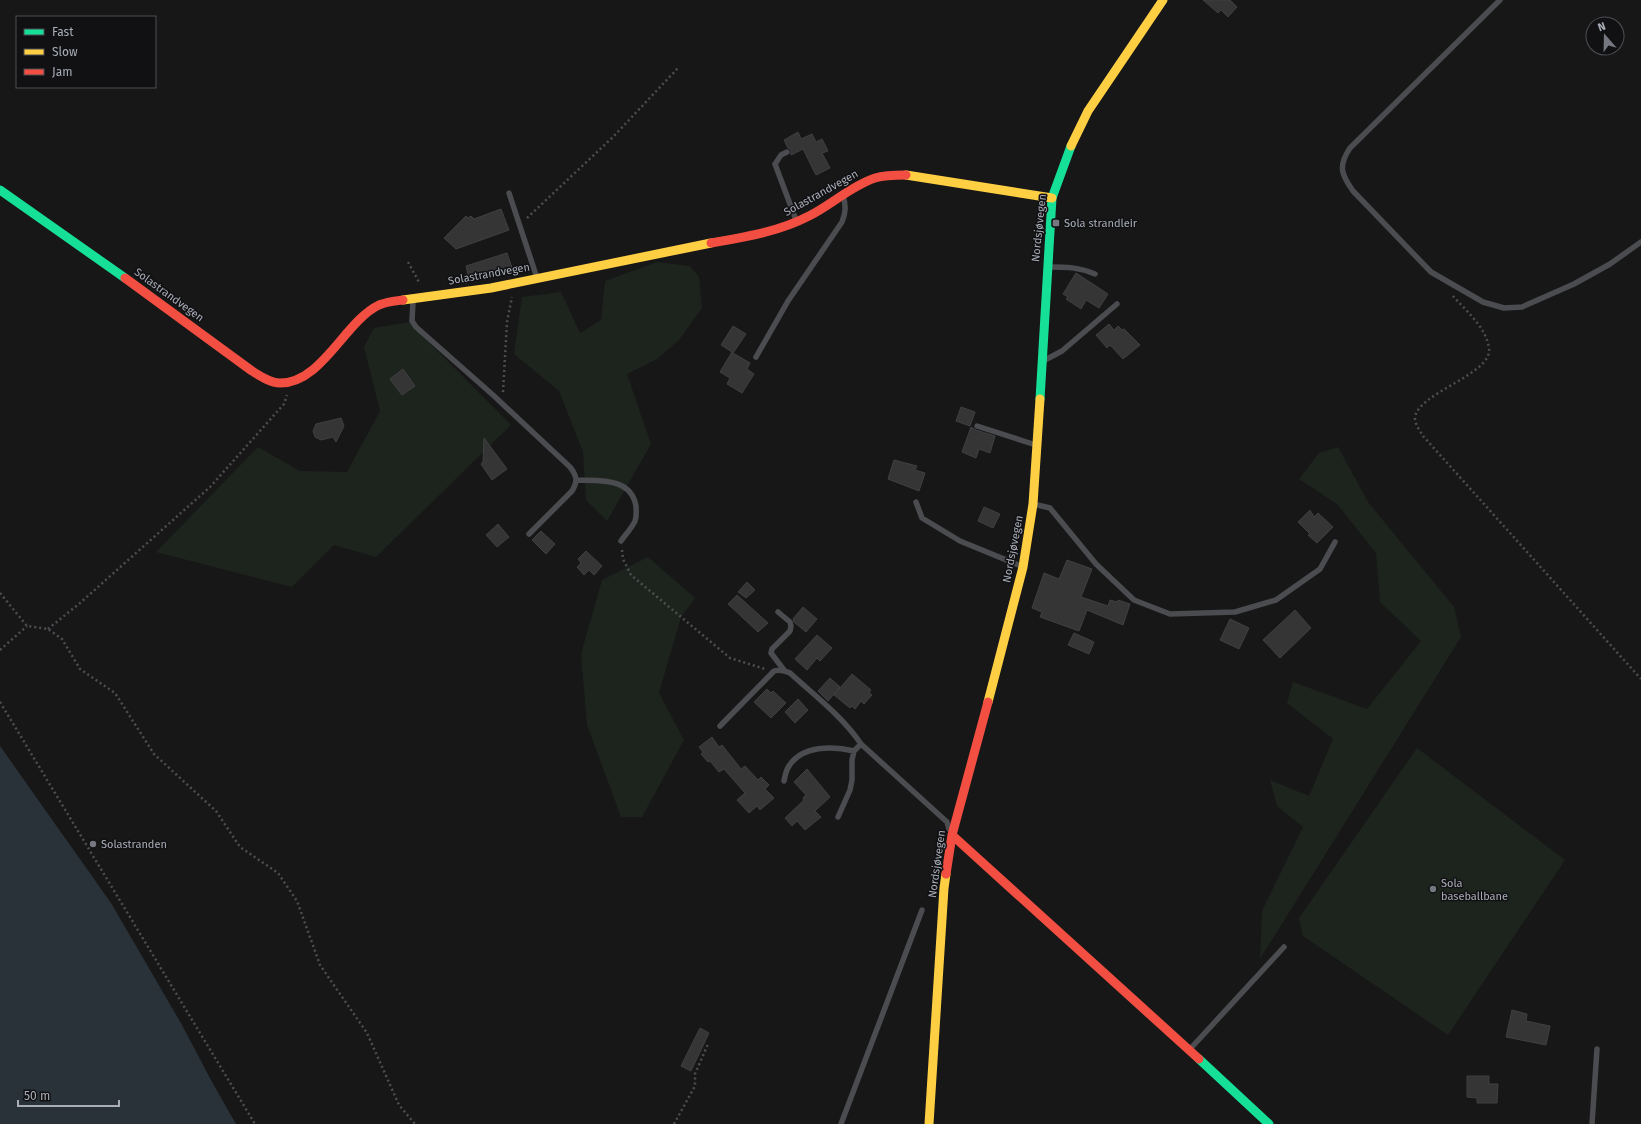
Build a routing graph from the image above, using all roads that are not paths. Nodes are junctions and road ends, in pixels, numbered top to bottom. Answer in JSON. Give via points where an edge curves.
{"nodes":[{"id":1,"x":1163,"y":0,"type":"edge"},
{"id":2,"x":1500,"y":0,"type":"edge"},
{"id":3,"x":787,"y":152,"type":"dead end"},
{"id":4,"x":0,"y":190,"type":"edge"},
{"id":5,"x":509,"y":193,"type":"dead end"},
{"id":6,"x":842,"y":194,"type":"junction"},
{"id":7,"x":1052,"y":198,"type":"junction"},
{"id":8,"x":797,"y":222,"type":"junction"},
{"id":9,"x":1641,"y":242,"type":"edge"},
{"id":10,"x":1047,"y":267,"type":"junction"},
{"id":11,"x":1095,"y":274,"type":"dead end"},
{"id":12,"x":537,"y":278,"type":"junction"},
{"id":13,"x":413,"y":299,"type":"junction"},
{"id":14,"x":1118,"y":304,"type":"dead end"},
{"id":15,"x":756,"y":357,"type":"dead end"},
{"id":16,"x":1042,"y":361,"type":"junction"},
{"id":17,"x":977,"y":426,"type":"dead end"},
{"id":18,"x":1038,"y":446,"type":"junction"},
{"id":19,"x":577,"y":480,"type":"junction"},
{"id":20,"x":916,"y":502,"type":"dead end"},
{"id":21,"x":1033,"y":504,"type":"junction"},
{"id":22,"x":529,"y":534,"type":"dead end"},
{"id":23,"x":621,"y":541,"type":"road end"},
{"id":24,"x":1334,"y":542,"type":"dead end"},
{"id":25,"x":1023,"y":567,"type":"junction"},
{"id":26,"x":778,"y":612,"type":"dead end"},
{"id":27,"x":784,"y":670,"type":"junction"},
{"id":28,"x":720,"y":726,"type":"dead end"},
{"id":29,"x":861,"y":744,"type":"junction"},
{"id":30,"x":854,"y":751,"type":"junction"},
{"id":31,"x":784,"y":781,"type":"dead end"},
{"id":32,"x":838,"y":816,"type":"dead end"},
{"id":33,"x":952,"y":835,"type":"junction"},
{"id":34,"x":922,"y":910,"type":"dead end"},
{"id":35,"x":1284,"y":947,"type":"dead end"},
{"id":36,"x":1597,"y":1049,"type":"dead end"},
{"id":37,"x":1190,"y":1050,"type":"junction"},
{"id":38,"x":841,"y":1124,"type":"edge"},
{"id":39,"x":929,"y":1124,"type":"edge"},
{"id":40,"x":1269,"y":1124,"type":"edge"},
{"id":41,"x":1592,"y":1124,"type":"edge"}],
"edges":[{"from":1,"to":7,"type":"street","name":"Nordsjøvegen","via":[[1088,111],[1068,152]]},
{"from":2,"to":9,"type":"lane","via":[[1350,148],[1342,169],[1347,182],[1431,272],[1483,302],[1504,308],[1522,307],[1574,284],[1610,264]]},
{"from":3,"to":8,"type":"lane","via":[[781,155],[775,164]]},
{"from":4,"to":13,"type":"street","name":"Solastrandvegen","via":[[252,372],[267,380],[291,382],[304,375],[369,312],[380,305]]},
{"from":5,"to":12,"type":"lane"},
{"from":6,"to":7,"type":"street","name":"Solastrandvegen","via":[[875,178],[911,175]]},
{"from":6,"to":8,"type":"street","name":"Solastrandvegen"},
{"from":6,"to":15,"type":"lane","via":[[846,213],[842,222],[788,301]]},
{"from":7,"to":10,"type":"street","name":"Nordsjøvegen"},
{"from":8,"to":12,"type":"street","name":"Solastrandvegen","via":[[746,237]]},
{"from":10,"to":11,"type":"lane","via":[[1082,268]]},
{"from":10,"to":16,"type":"street","name":"Nordsjøvegen"},
{"from":12,"to":13,"type":"street","name":"Solastrandvegen","via":[[491,288]]},
{"from":13,"to":19,"type":"lane","via":[[412,321],[416,327],[570,467]]},
{"from":14,"to":16,"type":"lane","via":[[1062,351]]},
{"from":16,"to":18,"type":"street","name":"Nordsjøvegen"},
{"from":17,"to":18,"type":"lane"},
{"from":18,"to":21,"type":"street","name":"Nordsjøvegen"},
{"from":19,"to":22,"type":"lane","via":[[572,491]]},
{"from":19,"to":23,"type":"lane","via":[[612,483],[631,491],[637,511],[635,520]]},
{"from":20,"to":25,"type":"lane","via":[[922,518],[960,542]]},
{"from":21,"to":24,"type":"lane","via":[[1050,508],[1096,564],[1134,600],[1170,614],[1235,612],[1276,600],[1320,569]]},
{"from":21,"to":25,"type":"street","name":"Nordsjøvegen"},
{"from":25,"to":33,"type":"street","name":"Nordsjøvegen"},
{"from":26,"to":27,"type":"lane","via":[[791,626],[771,653]]},
{"from":27,"to":28,"type":"lane","via":[[774,671]]},
{"from":27,"to":29,"type":"lane","via":[[822,702],[852,731]]},
{"from":29,"to":30,"type":"lane"},
{"from":29,"to":33,"type":"lane","via":[[946,822]]},
{"from":30,"to":31,"type":"lane","via":[[827,748],[801,754],[788,767]]},
{"from":30,"to":32,"type":"lane","via":[[850,790]]},
{"from":33,"to":37,"type":"street"},
{"from":33,"to":39,"type":"street","name":"Nordsjøvegen","via":[[944,888]]},
{"from":34,"to":38,"type":"lane"},
{"from":35,"to":37,"type":"lane"},
{"from":36,"to":41,"type":"lane"},
{"from":37,"to":40,"type":"street"}]}
